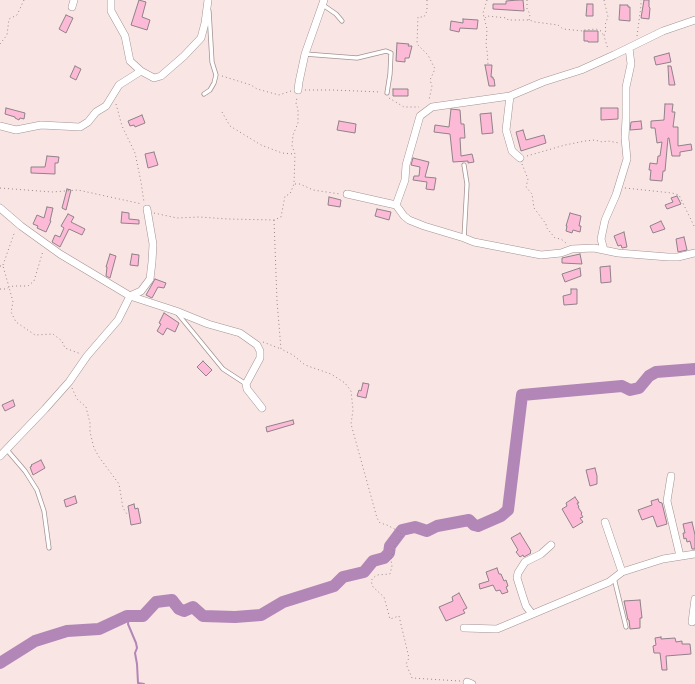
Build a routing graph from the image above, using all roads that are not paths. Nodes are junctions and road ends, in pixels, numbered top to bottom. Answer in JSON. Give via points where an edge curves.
{"nodes":[{"id":1,"x":74,"y":0,"type":"edge"},
{"id":2,"x":111,"y":0,"type":"edge"},
{"id":3,"x":209,"y":2,"type":"edge"},
{"id":4,"x":323,"y":2,"type":"edge"},
{"id":5,"x":72,"y":7,"type":"dead end"},
{"id":6,"x":695,"y":20,"type":"edge"},
{"id":7,"x":342,"y":21,"type":"dead end"},
{"id":8,"x":629,"y":48,"type":"junction"},
{"id":9,"x":305,"y":54,"type":"junction"},
{"id":10,"x":141,"y":71,"type":"junction"},
{"id":11,"x":298,"y":90,"type":"road end"},
{"id":12,"x":387,"y":93,"type":"road end"},
{"id":13,"x":204,"y":94,"type":"dead end"},
{"id":14,"x":510,"y":96,"type":"junction"},
{"id":15,"x":0,"y":126,"type":"edge"},
{"id":16,"x":520,"y":158,"type":"road end"},
{"id":17,"x":464,"y":165,"type":"dead end"},
{"id":18,"x":347,"y":194,"type":"road end"},
{"id":19,"x":396,"y":205,"type":"junction"},
{"id":20,"x":146,"y":207,"type":"road end"},
{"id":21,"x":0,"y":208,"type":"edge"},
{"id":22,"x":464,"y":238,"type":"junction"},
{"id":23,"x":604,"y":250,"type":"junction"},
{"id":24,"x":695,"y":253,"type":"edge"},
{"id":25,"x":130,"y":296,"type":"junction"},
{"id":26,"x":176,"y":311,"type":"junction"},
{"id":27,"x":246,"y":384,"type":"junction"},
{"id":28,"x":262,"y":408,"type":"dead end"},
{"id":29,"x":7,"y":450,"type":"junction"},
{"id":30,"x":0,"y":456,"type":"edge"},
{"id":31,"x":671,"y":476,"type":"dead end"},
{"id":32,"x":605,"y":522,"type":"dead end"},
{"id":33,"x":550,"y":545,"type":"dead end"},
{"id":34,"x":49,"y":548,"type":"dead end"},
{"id":35,"x":695,"y":554,"type":"edge"},
{"id":36,"x":680,"y":556,"type":"junction"},
{"id":37,"x":622,"y":572,"type":"junction"},
{"id":38,"x":614,"y":578,"type":"junction"},
{"id":39,"x":695,"y":600,"type":"edge"},
{"id":40,"x":532,"y":614,"type":"junction"},
{"id":41,"x":692,"y":622,"type":"dead end"},
{"id":42,"x":626,"y":627,"type":"dead end"},
{"id":43,"x":464,"y":628,"type":"dead end"}],
"edges":[{"from":1,"to":5,"type":"street"},
{"from":2,"to":10,"type":"street","via":[[111,11],[126,36],[130,61]]},
{"from":3,"to":10,"type":"street","via":[[201,38],[184,56],[161,76],[154,78]]},
{"from":3,"to":13,"type":"lane","via":[[212,62],[216,74],[210,90]]},
{"from":4,"to":7,"type":"lane"},
{"from":4,"to":9,"type":"street"},
{"from":6,"to":8,"type":"street","via":[[669,28]]},
{"from":8,"to":14,"type":"street","via":[[581,70]]},
{"from":8,"to":23,"type":"street","via":[[631,64],[626,87],[624,138],[627,159],[605,220],[601,239]]},
{"from":9,"to":11,"type":"street"},
{"from":9,"to":12,"type":"lane","via":[[357,58],[386,51],[391,53]]},
{"from":10,"to":15,"type":"street","via":[[119,86],[106,106],[80,127],[40,125],[16,130]]},
{"from":14,"to":16,"type":"street","via":[[506,130],[512,151]]},
{"from":14,"to":19,"type":"street","via":[[432,107],[420,116]]},
{"from":17,"to":22,"type":"lane","via":[[467,184]]},
{"from":18,"to":19,"type":"street"},
{"from":19,"to":22,"type":"street","via":[[404,216],[416,223]]},
{"from":20,"to":25,"type":"street","via":[[153,244],[150,279],[141,291]]},
{"from":21,"to":25,"type":"street","via":[[60,254]]},
{"from":22,"to":23,"type":"street","via":[[541,255],[594,248]]},
{"from":23,"to":24,"type":"street","via":[[668,257]]},
{"from":25,"to":26,"type":"street"},
{"from":25,"to":29,"type":"street","via":[[118,320],[87,356],[70,382]]},
{"from":26,"to":27,"type":"lane","via":[[223,369]]},
{"from":26,"to":27,"type":"street","via":[[240,333],[257,345],[260,358]]},
{"from":27,"to":28,"type":"street"},
{"from":29,"to":30,"type":"street"},
{"from":29,"to":34,"type":"lane","via":[[37,490],[44,511]]},
{"from":31,"to":36,"type":"street","via":[[667,501]]},
{"from":32,"to":37,"type":"street"},
{"from":33,"to":40,"type":"street","via":[[525,562],[518,573],[517,578],[526,606]]},
{"from":35,"to":36,"type":"street"},
{"from":36,"to":37,"type":"street"},
{"from":37,"to":38,"type":"street"},
{"from":38,"to":40,"type":"street"},
{"from":38,"to":42,"type":"lane"},
{"from":39,"to":41,"type":"street"},
{"from":40,"to":43,"type":"street","via":[[497,629]]}]}
